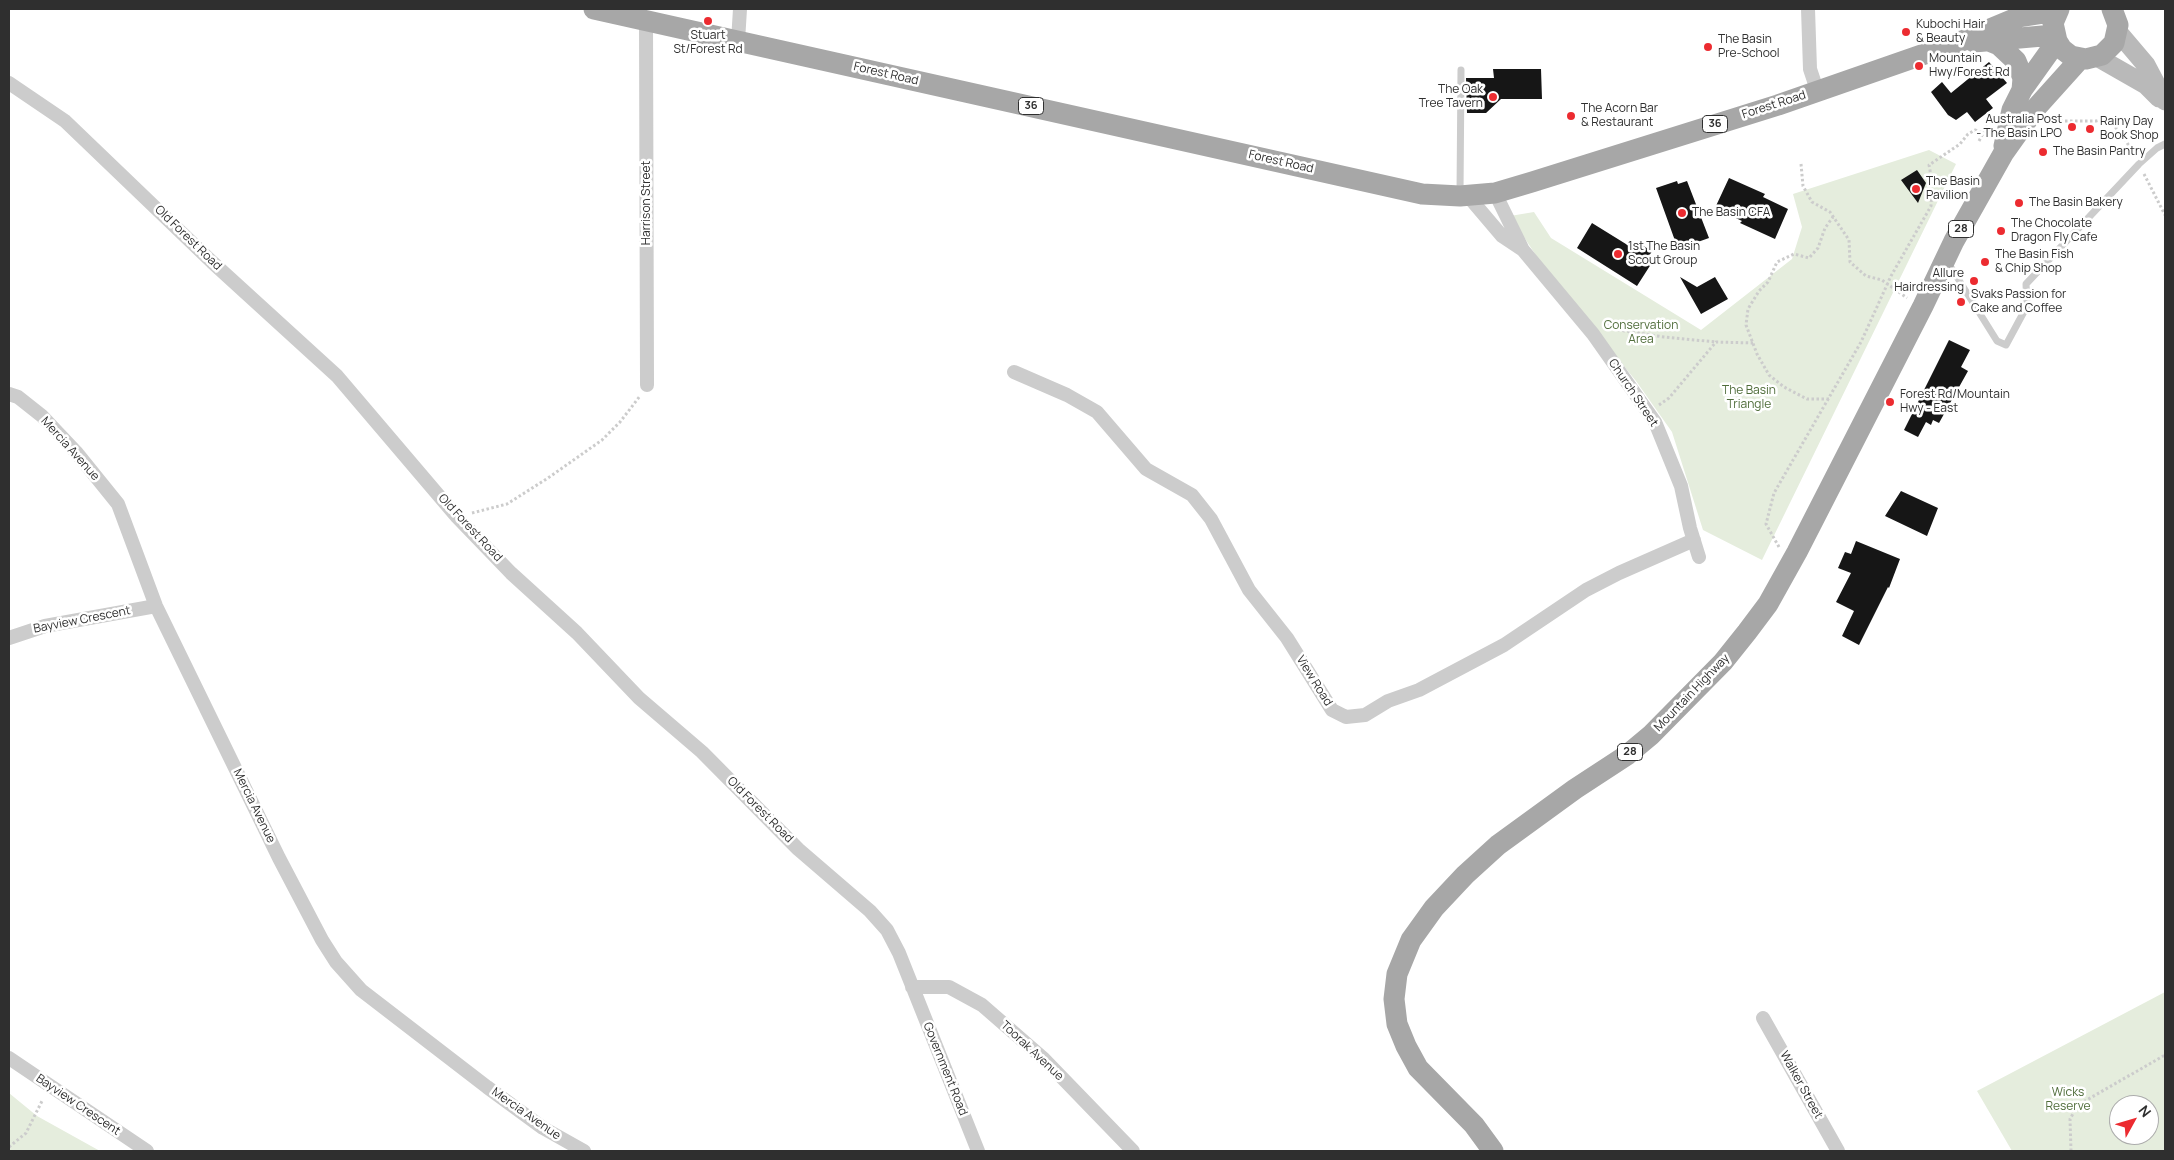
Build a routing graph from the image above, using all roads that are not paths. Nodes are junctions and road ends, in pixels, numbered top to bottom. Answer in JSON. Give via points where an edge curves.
{"nodes":[{"id":1,"x":594,"y":9,"type":"edge"},
{"id":2,"x":740,"y":9,"type":"edge"},
{"id":3,"x":1808,"y":9,"type":"edge"},
{"id":4,"x":2112,"y":9,"type":"edge"},
{"id":5,"x":2058,"y":10,"type":"edge"},
{"id":6,"x":634,"y":15,"type":"edge"},
{"id":7,"x":2118,"y":32,"type":"junction"},
{"id":8,"x":2055,"y":38,"type":"junction"},
{"id":9,"x":738,"y":41,"type":"junction"},
{"id":10,"x":1990,"y":41,"type":"junction"},
{"id":11,"x":1958,"y":42,"type":"junction"},
{"id":12,"x":2088,"y":58,"type":"junction"},
{"id":13,"x":1461,"y":70,"type":"dead end"},
{"id":14,"x":9,"y":83,"type":"edge"},
{"id":15,"x":1817,"y":90,"type":"junction"},
{"id":16,"x":2022,"y":90,"type":"junction"},
{"id":17,"x":2165,"y":102,"type":"edge"},
{"id":18,"x":2165,"y":144,"type":"edge"},
{"id":19,"x":2003,"y":154,"type":"junction"},
{"id":20,"x":1495,"y":193,"type":"junction"},
{"id":21,"x":1464,"y":196,"type":"junction"},
{"id":22,"x":1524,"y":250,"type":"junction"},
{"id":23,"x":1946,"y":258,"type":"junction"},
{"id":24,"x":1014,"y":372,"type":"dead end"},
{"id":25,"x":647,"y":385,"type":"road end"},
{"id":26,"x":9,"y":394,"type":"edge"},
{"id":27,"x":1694,"y":540,"type":"junction"},
{"id":28,"x":1700,"y":558,"type":"dead end"},
{"id":29,"x":156,"y":606,"type":"junction"},
{"id":30,"x":9,"y":638,"type":"edge"},
{"id":31,"x":912,"y":987,"type":"junction"},
{"id":32,"x":1763,"y":1018,"type":"dead end"},
{"id":33,"x":9,"y":1058,"type":"edge"},
{"id":34,"x":147,"y":1151,"type":"edge"},
{"id":35,"x":584,"y":1151,"type":"edge"},
{"id":36,"x":978,"y":1151,"type":"edge"},
{"id":37,"x":1133,"y":1151,"type":"edge"},
{"id":38,"x":1493,"y":1151,"type":"edge"},
{"id":39,"x":1838,"y":1151,"type":"edge"}],
"edges":[{"from":1,"to":6,"type":"main road","name":"Forest Road","number":"36"},
{"from":2,"to":9,"type":"street"},
{"from":3,"to":15,"type":"street","via":[[1810,69]]},
{"from":4,"to":7,"type":"main road","via":[[2117,18]]},
{"from":5,"to":8,"type":"main road","number":"28","via":[[2053,23]]},
{"from":5,"to":11,"type":"main road","name":"Forest Road","number":"36","via":[[2019,17]]},
{"from":6,"to":9,"type":"main road","name":"Forest Road","number":"36"},
{"from":6,"to":25,"type":"street","name":"Harrison Street"},
{"from":7,"to":12,"type":"main road","number":"28","via":[[2111,48]]},
{"from":7,"to":17,"type":"main road","via":[[2146,65]]},
{"from":8,"to":10,"type":"main road","name":"Forest Road","number":"36"},
{"from":8,"to":12,"type":"main road","via":[[2062,50],[2071,56]]},
{"from":8,"to":16,"type":"main road","name":"Mountain Highway","number":"28"},
{"from":9,"to":21,"type":"main road","name":"Forest Road","number":"36","via":[[1422,194]]},
{"from":10,"to":11,"type":"main road","name":"Forest Road","number":"36"},
{"from":10,"to":16,"type":"main road","via":[[2016,61],[2023,78]]},
{"from":11,"to":15,"type":"main road","name":"Forest Road","number":"36"},
{"from":12,"to":17,"type":"main road","via":[[2146,85]]},
{"from":12,"to":19,"type":"main road","name":"Mountain Highway","number":"28","via":[[2035,109]]},
{"from":13,"to":21,"type":"lane"},
{"from":14,"to":31,"type":"street","name":"Old Forest Road","via":[[65,121],[337,376],[457,517],[511,573],[577,633],[639,698],[702,752],[798,849],[870,911],[887,930]]},
{"from":15,"to":20,"type":"main road","name":"Forest Road","number":"36"},
{"from":16,"to":19,"type":"main road","name":"Mountain Highway","number":"28","via":[[2012,110]]},
{"from":18,"to":23,"type":"lane","via":[[2139,164],[2026,284],[2027,306],[2006,344],[1997,341]]},
{"from":19,"to":23,"type":"main road","name":"Mountain Highway","number":"28"},
{"from":20,"to":21,"type":"main road","name":"Forest Road","number":"36"},
{"from":20,"to":22,"type":"street","name":"Church Street"},
{"from":21,"to":22,"type":"street","name":"Church Street","via":[[1502,236]]},
{"from":22,"to":27,"type":"street","name":"Church Street","via":[[1593,334],[1655,422],[1681,486]]},
{"from":23,"to":38,"type":"main road","name":"Mountain Highway","number":"28","via":[[1786,572],[1747,632],[1723,662],[1663,724],[1627,755],[1498,845],[1465,875],[1434,908],[1411,940],[1397,974],[1394,999],[1397,1024],[1418,1068],[1474,1125]]},
{"from":24,"to":27,"type":"street","name":"View Road","via":[[1097,412],[1146,469],[1192,495],[1211,519],[1249,590],[1287,638],[1332,710],[1346,717],[1365,715],[1388,701],[1419,690],[1504,645],[1586,590]]},
{"from":26,"to":29,"type":"street","name":"Mercia Avenue","via":[[42,416],[118,504]]},
{"from":27,"to":28,"type":"street","name":"Church Street"},
{"from":29,"to":30,"type":"street","name":"Bayview Crescent","via":[[45,626]]},
{"from":29,"to":35,"type":"street","name":"Mercia Avenue","via":[[279,858],[336,962],[361,990],[487,1087],[543,1128]]},
{"from":31,"to":36,"type":"street","name":"Government Road"},
{"from":31,"to":37,"type":"street","name":"Toorak Avenue","via":[[949,987],[982,1005],[1044,1059]]},
{"from":32,"to":39,"type":"street","name":"Walker Street"},
{"from":33,"to":34,"type":"street","name":"Bayview Crescent"}]}
